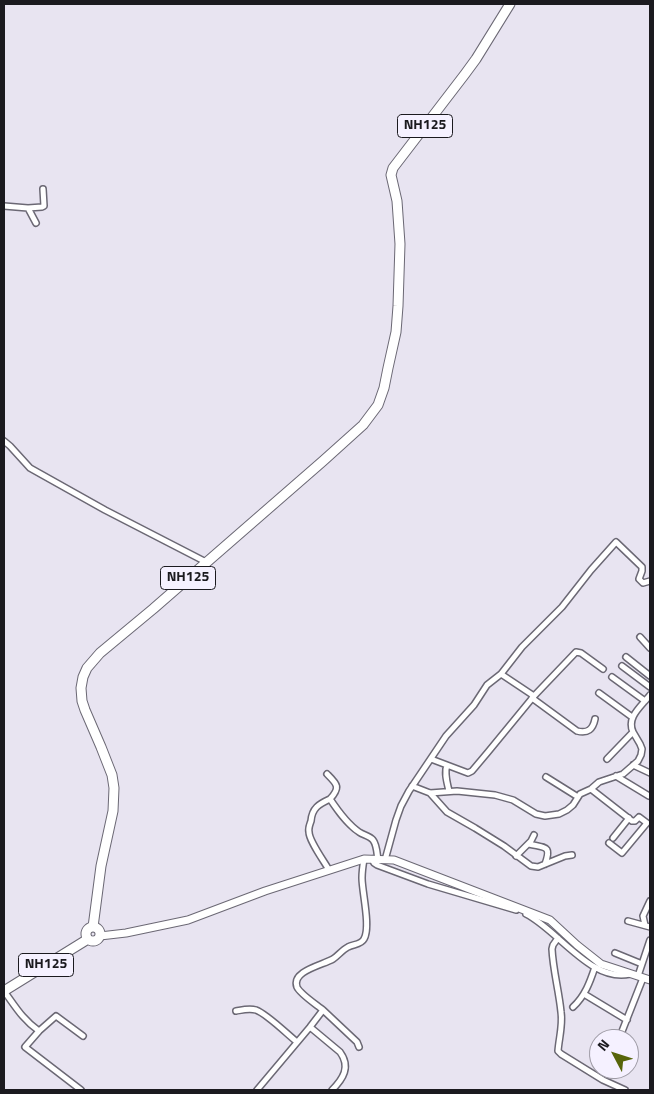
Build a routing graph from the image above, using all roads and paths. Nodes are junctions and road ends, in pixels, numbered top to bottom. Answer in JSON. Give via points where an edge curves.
{"nodes":[{"id":1,"x":510,"y":4,"type":"edge"},
{"id":2,"x":44,"y":189,"type":"dead end"},
{"id":3,"x":4,"y":206,"type":"edge"},
{"id":4,"x":28,"y":208,"type":"junction"},
{"id":5,"x":36,"y":223,"type":"dead end"},
{"id":6,"x":4,"y":441,"type":"edge"},
{"id":7,"x":206,"y":562,"type":"junction"},
{"id":8,"x":650,"y":581,"type":"edge"},
{"id":9,"x":640,"y":637,"type":"dead end"},
{"id":10,"x":650,"y":648,"type":"edge"},
{"id":11,"x":626,"y":657,"type":"dead end"},
{"id":12,"x":622,"y":666,"type":"dead end"},
{"id":13,"x":603,"y":669,"type":"dead end"},
{"id":14,"x":501,"y":674,"type":"junction"},
{"id":15,"x":650,"y":676,"type":"edge"},
{"id":16,"x":612,"y":677,"type":"dead end"},
{"id":17,"x":650,"y":687,"type":"edge"},
{"id":18,"x":599,"y":693,"type":"dead end"},
{"id":19,"x":650,"y":695,"type":"edge"},
{"id":20,"x":533,"y":697,"type":"junction"},
{"id":21,"x":645,"y":701,"type":"junction"},
{"id":22,"x":632,"y":717,"type":"junction"},
{"id":23,"x":595,"y":718,"type":"dead end"},
{"id":24,"x":633,"y":732,"type":"junction"},
{"id":25,"x":430,"y":759,"type":"junction"},
{"id":26,"x":607,"y":759,"type":"dead end"},
{"id":27,"x":447,"y":765,"type":"junction"},
{"id":28,"x":633,"y":766,"type":"junction"},
{"id":29,"x":650,"y":773,"type":"edge"},
{"id":30,"x":327,"y":774,"type":"dead end"},
{"id":31,"x":616,"y":776,"type":"junction"},
{"id":32,"x":546,"y":777,"type":"dead end"},
{"id":33,"x":412,"y":786,"type":"junction"},
{"id":34,"x":591,"y":789,"type":"junction"},
{"id":35,"x":449,"y":791,"type":"junction"},
{"id":36,"x":430,"y":793,"type":"junction"},
{"id":37,"x":649,"y":796,"type":"dead end"},
{"id":38,"x":578,"y":797,"type":"junction"},
{"id":39,"x":330,"y":799,"type":"junction"},
{"id":40,"x":628,"y":818,"type":"junction"},
{"id":41,"x":648,"y":822,"type":"edge"},
{"id":42,"x":534,"y":835,"type":"dead end"},
{"id":43,"x":613,"y":838,"type":"dead end"},
{"id":44,"x":609,"y":843,"type":"dead end"},
{"id":45,"x":529,"y":844,"type":"junction"},
{"id":46,"x":572,"y":855,"type":"dead end"},
{"id":47,"x":516,"y":856,"type":"junction"},
{"id":48,"x":375,"y":859,"type":"junction"},
{"id":49,"x":545,"y":864,"type":"junction"},
{"id":50,"x":329,"y":870,"type":"junction"},
{"id":51,"x":650,"y":900,"type":"edge"},
{"id":52,"x":628,"y":920,"type":"dead end"},
{"id":53,"x":648,"y":926,"type":"edge"},
{"id":54,"x":93,"y":927,"type":"junction"},
{"id":55,"x":100,"y":936,"type":"junction"},
{"id":56,"x":88,"y":938,"type":"junction"},
{"id":57,"x":558,"y":938,"type":"junction"},
{"id":58,"x":650,"y":940,"type":"edge"},
{"id":59,"x":615,"y":953,"type":"dead end"},
{"id":60,"x":642,"y":964,"type":"junction"},
{"id":61,"x":596,"y":967,"type":"junction"},
{"id":62,"x":630,"y":974,"type":"junction"},
{"id":63,"x":644,"y":978,"type":"edge"},
{"id":64,"x":4,"y":991,"type":"edge"},
{"id":65,"x":584,"y":994,"type":"junction"},
{"id":66,"x":573,"y":1007,"type":"dead end"},
{"id":67,"x":323,"y":1010,"type":"junction"},
{"id":68,"x":236,"y":1011,"type":"dead end"},
{"id":69,"x":627,"y":1020,"type":"junction"},
{"id":70,"x":310,"y":1027,"type":"junction"},
{"id":71,"x":623,"y":1029,"type":"edge"},
{"id":72,"x":39,"y":1031,"type":"junction"},
{"id":73,"x":83,"y":1036,"type":"dead end"},
{"id":74,"x":297,"y":1042,"type":"junction"},
{"id":75,"x":359,"y":1047,"type":"dead end"},
{"id":76,"x":81,"y":1090,"type":"edge"},
{"id":77,"x":257,"y":1090,"type":"edge"},
{"id":78,"x":332,"y":1090,"type":"edge"},
{"id":79,"x":625,"y":1090,"type":"edge"}],
"edges":[{"from":1,"to":7,"type":"highway","number":"NH125","via":[[465,74],[392,168],[400,244],[398,306],[396,332],[378,405],[348,439]]},
{"from":2,"to":4,"type":"street","via":[[44,206]]},
{"from":3,"to":4,"type":"street"},
{"from":4,"to":5,"type":"street"},
{"from":6,"to":7,"type":"street","via":[[33,470]]},
{"from":7,"to":54,"type":"highway","number":"NH125","via":[[100,653],[83,677],[82,701],[112,775],[114,788]]},
{"from":8,"to":14,"type":"street","via":[[640,581],[642,567],[616,542]]},
{"from":9,"to":10,"type":"street"},
{"from":11,"to":15,"type":"street"},
{"from":12,"to":17,"type":"street"},
{"from":13,"to":20,"type":"street","via":[[576,652]]},
{"from":14,"to":20,"type":"street"},
{"from":14,"to":25,"type":"street","via":[[487,685]]},
{"from":16,"to":21,"type":"street"},
{"from":18,"to":22,"type":"street"},
{"from":19,"to":21,"type":"street"},
{"from":20,"to":23,"type":"street","via":[[577,731],[590,730]]},
{"from":20,"to":27,"type":"street","via":[[471,772]]},
{"from":21,"to":22,"type":"street"},
{"from":22,"to":24,"type":"street"},
{"from":24,"to":26,"type":"street"},
{"from":24,"to":28,"type":"street","via":[[642,749]]},
{"from":25,"to":27,"type":"street"},
{"from":25,"to":33,"type":"street"},
{"from":27,"to":35,"type":"street"},
{"from":28,"to":29,"type":"street"},
{"from":28,"to":31,"type":"street"},
{"from":30,"to":39,"type":"street","via":[[336,788]]},
{"from":31,"to":34,"type":"street","via":[[599,782]]},
{"from":31,"to":37,"type":"street"},
{"from":32,"to":38,"type":"street"},
{"from":33,"to":36,"type":"street"},
{"from":33,"to":48,"type":"street"},
{"from":34,"to":38,"type":"street"},
{"from":34,"to":40,"type":"street"},
{"from":35,"to":36,"type":"street"},
{"from":35,"to":38,"type":"street","via":[[501,796],[545,816],[567,810]]},
{"from":36,"to":47,"type":"street","via":[[447,812]]},
{"from":39,"to":48,"type":"street","via":[[348,823],[373,840]]},
{"from":39,"to":50,"type":"street","via":[[314,808],[308,830]]},
{"from":40,"to":41,"type":"street"},
{"from":40,"to":43,"type":"street"},
{"from":41,"to":44,"type":"street","via":[[622,853]]},
{"from":42,"to":45,"type":"street"},
{"from":45,"to":47,"type":"street"},
{"from":45,"to":49,"type":"street","via":[[548,851]]},
{"from":46,"to":49,"type":"street"},
{"from":47,"to":49,"type":"street","via":[[533,867]]},
{"from":48,"to":50,"type":"main road"},
{"from":48,"to":57,"type":"street","via":[[377,865],[420,882],[523,912]]},
{"from":48,"to":62,"type":"main road","via":[[394,860],[550,920],[601,964]]},
{"from":48,"to":67,"type":"street","via":[[362,879],[366,906],[364,940],[298,978],[298,988]]},
{"from":50,"to":55,"type":"main road","via":[[188,920]]},
{"from":51,"to":53,"type":"street","via":[[643,916]]},
{"from":52,"to":53,"type":"street"},
{"from":54,"to":55,"type":"highway","via":[[99,930]]},
{"from":54,"to":56,"type":"highway","number":"NH125","via":[[87,932]]},
{"from":55,"to":56,"type":"highway","number":"NH125","via":[[95,940]]},
{"from":56,"to":64,"type":"highway","number":"NH125"},
{"from":57,"to":61,"type":"street","via":[[582,960]]},
{"from":57,"to":79,"type":"street","via":[[552,949],[561,1012],[558,1051]]},
{"from":58,"to":60,"type":"street"},
{"from":59,"to":60,"type":"street"},
{"from":60,"to":63,"type":"street"},
{"from":61,"to":62,"type":"street","via":[[622,976]]},
{"from":61,"to":65,"type":"street"},
{"from":62,"to":63,"type":"main road"},
{"from":63,"to":69,"type":"street"},
{"from":64,"to":72,"type":"street","via":[[22,1017]]},
{"from":65,"to":66,"type":"street"},
{"from":65,"to":69,"type":"street"},
{"from":67,"to":70,"type":"street"},
{"from":67,"to":75,"type":"street"},
{"from":68,"to":74,"type":"street","via":[[257,1010]]},
{"from":69,"to":71,"type":"street"},
{"from":70,"to":74,"type":"street"},
{"from":70,"to":78,"type":"street","via":[[343,1055],[345,1073]]},
{"from":72,"to":73,"type":"street","via":[[56,1016]]},
{"from":72,"to":76,"type":"street","via":[[25,1047]]},
{"from":74,"to":77,"type":"street"}]}
